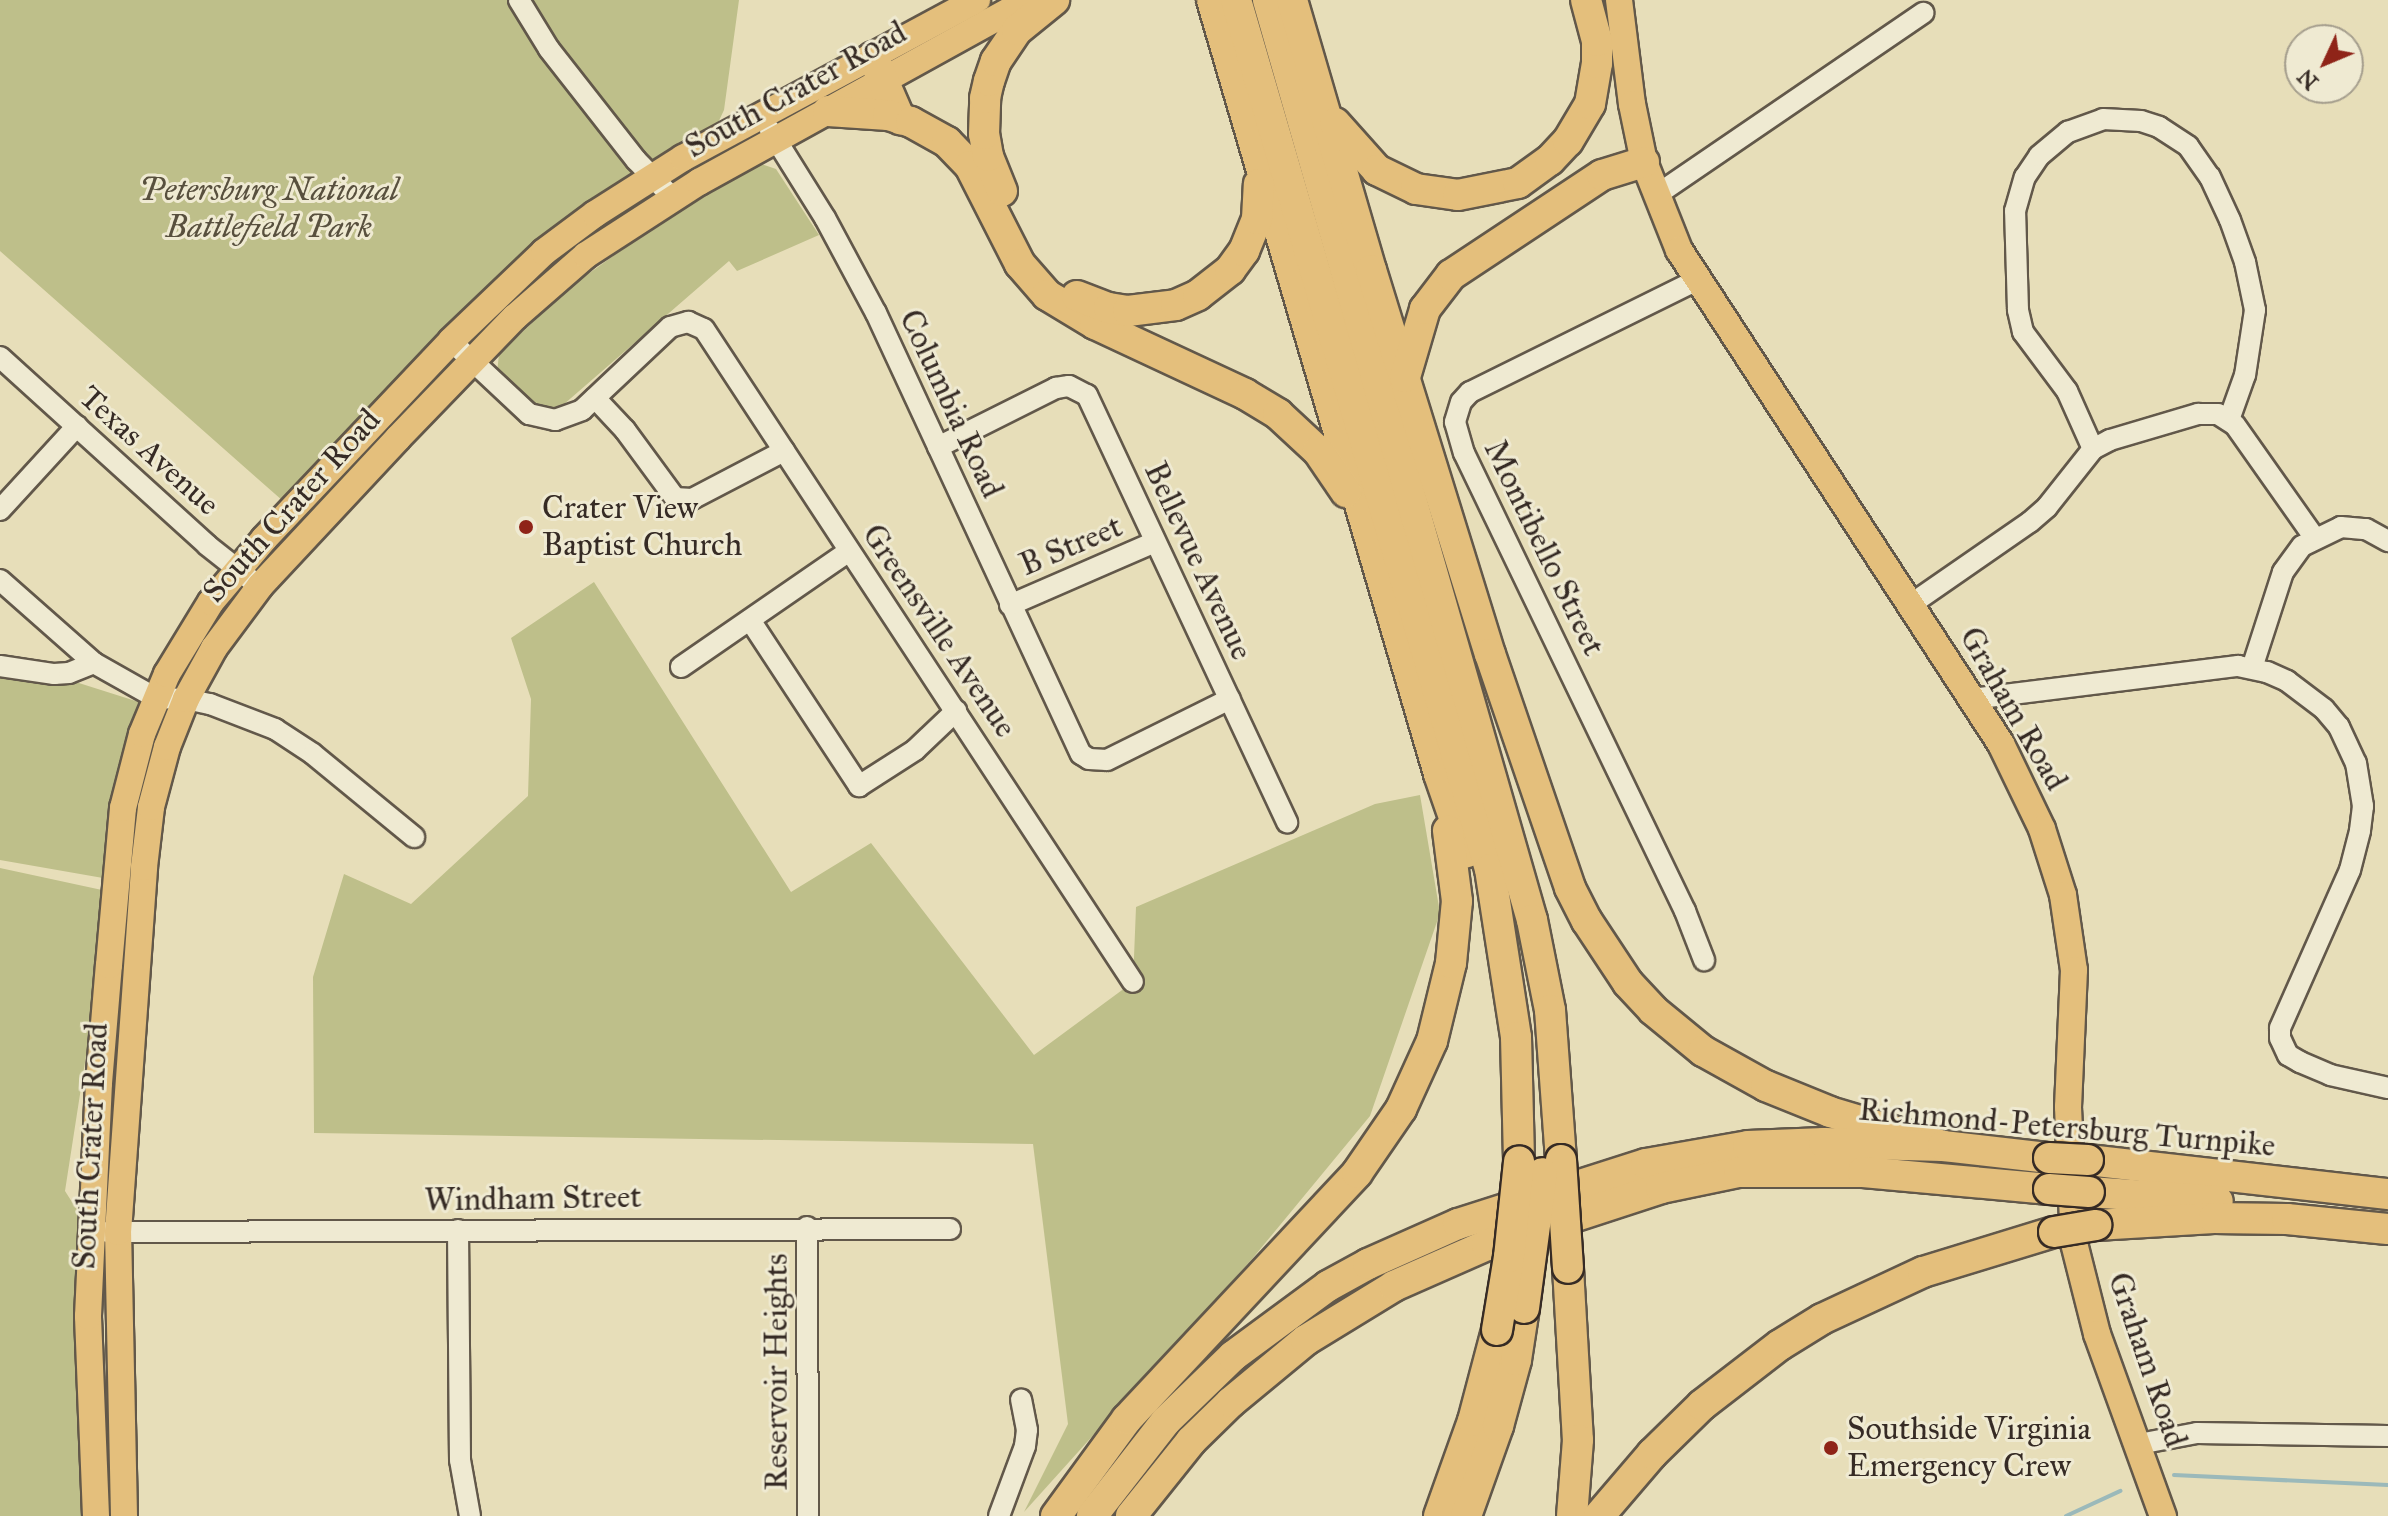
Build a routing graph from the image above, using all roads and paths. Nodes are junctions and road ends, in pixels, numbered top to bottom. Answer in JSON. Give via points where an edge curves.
{"nodes":[{"id":1,"x":519,"y":0,"type":"edge"},
{"id":2,"x":977,"y":0,"type":"edge"},
{"id":3,"x":1029,"y":0,"type":"edge"},
{"id":4,"x":1054,"y":0,"type":"edge"},
{"id":5,"x":1212,"y":0,"type":"edge"},
{"id":6,"x":1236,"y":0,"type":"edge"},
{"id":7,"x":1268,"y":0,"type":"edge"},
{"id":8,"x":1292,"y":0,"type":"edge"},
{"id":9,"x":1586,"y":0,"type":"edge"},
{"id":10,"x":1619,"y":0,"type":"edge"},
{"id":11,"x":1923,"y":13,"type":"dead end"},
{"id":12,"x":879,"y":69,"type":"junction"},
{"id":13,"x":1324,"y":107,"type":"junction"},
{"id":14,"x":828,"y":111,"type":"junction"},
{"id":15,"x":762,"y":116,"type":"junction"},
{"id":16,"x":900,"y":119,"type":"junction"},
{"id":17,"x":775,"y":140,"type":"junction"},
{"id":18,"x":1256,"y":154,"type":"junction"},
{"id":19,"x":1644,"y":162,"type":"junction"},
{"id":20,"x":652,"y":177,"type":"junction"},
{"id":21,"x":1655,"y":196,"type":"junction"},
{"id":22,"x":672,"y":197,"type":"junction"},
{"id":23,"x":1697,"y":280,"type":"junction"},
{"id":24,"x":451,"y":341,"type":"junction"},
{"id":25,"x":0,"y":357,"type":"edge"},
{"id":26,"x":472,"y":361,"type":"junction"},
{"id":27,"x":1404,"y":379,"type":"junction"},
{"id":28,"x":595,"y":398,"type":"junction"},
{"id":29,"x":2229,"y":420,"type":"junction"},
{"id":30,"x":77,"y":426,"type":"junction"},
{"id":31,"x":938,"y":447,"type":"junction"},
{"id":32,"x":2093,"y":449,"type":"junction"},
{"id":33,"x":784,"y":451,"type":"junction"},
{"id":34,"x":1434,"y":474,"type":"junction"},
{"id":35,"x":0,"y":510,"type":"edge"},
{"id":36,"x":1368,"y":531,"type":"junction"},
{"id":37,"x":2314,"y":537,"type":"junction"},
{"id":38,"x":2388,"y":541,"type":"edge"},
{"id":39,"x":1155,"y":542,"type":"junction"},
{"id":40,"x":849,"y":551,"type":"junction"},
{"id":41,"x":237,"y":570,"type":"junction"},
{"id":42,"x":0,"y":580,"type":"edge"},
{"id":43,"x":260,"y":586,"type":"junction"},
{"id":44,"x":1010,"y":605,"type":"junction"},
{"id":45,"x":1910,"y":605,"type":"junction"},
{"id":46,"x":750,"y":620,"type":"junction"},
{"id":47,"x":94,"y":663,"type":"junction"},
{"id":48,"x":0,"y":666,"type":"edge"},
{"id":49,"x":681,"y":667,"type":"dead end"},
{"id":50,"x":2252,"y":668,"type":"junction"},
{"id":51,"x":156,"y":698,"type":"junction"},
{"id":52,"x":186,"y":699,"type":"junction"},
{"id":53,"x":1230,"y":699,"type":"junction"},
{"id":54,"x":1972,"y":699,"type":"junction"},
{"id":55,"x":956,"y":711,"type":"junction"},
{"id":56,"x":1488,"y":762,"type":"junction"},
{"id":57,"x":1439,"y":774,"type":"junction"},
{"id":58,"x":1287,"y":822,"type":"dead end"},
{"id":59,"x":414,"y":837,"type":"dead end"},
{"id":60,"x":1704,"y":960,"type":"dead end"},
{"id":61,"x":1133,"y":982,"type":"dead end"},
{"id":62,"x":2388,"y":1088,"type":"edge"},
{"id":63,"x":1519,"y":1112,"type":"junction"},
{"id":64,"x":1943,"y":1146,"type":"junction"},
{"id":65,"x":1541,"y":1165,"type":"junction"},
{"id":66,"x":2388,"y":1194,"type":"edge"},
{"id":67,"x":2357,"y":1226,"type":"junction"},
{"id":68,"x":807,"y":1227,"type":"junction"},
{"id":69,"x":950,"y":1229,"type":"dead end"},
{"id":70,"x":2388,"y":1229,"type":"edge"},
{"id":71,"x":458,"y":1230,"type":"junction"},
{"id":72,"x":91,"y":1232,"type":"junction"},
{"id":73,"x":118,"y":1232,"type":"junction"},
{"id":74,"x":89,"y":1350,"type":"junction"},
{"id":75,"x":118,"y":1352,"type":"junction"},
{"id":76,"x":1021,"y":1400,"type":"dead end"},
{"id":77,"x":2388,"y":1436,"type":"edge"},
{"id":78,"x":2139,"y":1444,"type":"junction"},
{"id":79,"x":96,"y":1516,"type":"edge"},
{"id":80,"x":124,"y":1516,"type":"edge"},
{"id":81,"x":470,"y":1516,"type":"edge"},
{"id":82,"x":808,"y":1516,"type":"edge"},
{"id":83,"x":999,"y":1516,"type":"edge"},
{"id":84,"x":1056,"y":1516,"type":"edge"},
{"id":85,"x":1092,"y":1516,"type":"edge"},
{"id":86,"x":1131,"y":1516,"type":"edge"},
{"id":87,"x":1439,"y":1516,"type":"edge"},
{"id":88,"x":1466,"y":1516,"type":"edge"},
{"id":89,"x":1572,"y":1516,"type":"edge"},
{"id":90,"x":1599,"y":1516,"type":"edge"},
{"id":91,"x":2163,"y":1516,"type":"edge"}],
"edges":[{"from":1,"to":20,"type":"street","via":[[549,49]]},
{"from":2,"to":12,"type":"main road","name":"South Crater Road"},
{"from":3,"to":12,"type":"main road","name":"South Crater Road"},
{"from":4,"to":18,"type":"highway","via":[[1017,30],[1002,51],[989,81],[983,116],[992,170],[1030,252],[1058,283],[1094,304],[1128,311],[1176,305],[1198,295],[1230,270],[1252,233],[1259,204]]},
{"from":5,"to":18,"type":"highway"},
{"from":6,"to":63,"type":"highway","via":[[1490,869],[1511,987]]},
{"from":7,"to":56,"type":"highway"},
{"from":8,"to":13,"type":"highway"},
{"from":9,"to":13,"type":"highway","via":[[1597,52],[1590,104],[1568,141],[1518,183],[1458,195],[1416,189],[1377,170],[1359,154]]},
{"from":10,"to":19,"type":"main road","name":"Graham Road"},
{"from":11,"to":21,"type":"street"},
{"from":12,"to":14,"type":"main road","name":"South Crater Road"},
{"from":12,"to":15,"type":"main road","name":"South Crater Road"},
{"from":12,"to":16,"type":"highway"},
{"from":13,"to":27,"type":"highway"},
{"from":14,"to":16,"type":"highway"},
{"from":14,"to":17,"type":"main road","name":"South Crater Road"},
{"from":15,"to":17,"type":"street","name":"Columbia Road"},
{"from":15,"to":20,"type":"main road","name":"South Crater Road"},
{"from":16,"to":36,"type":"highway","via":[[947,142],[970,166],[1020,264],[1047,295],[1278,414],[1318,451]]},
{"from":17,"to":22,"type":"main road","name":"South Crater Road"},
{"from":17,"to":31,"type":"street","name":"Columbia Road","via":[[876,313]]},
{"from":18,"to":36,"type":"highway"},
{"from":19,"to":21,"type":"main road","name":"Graham Road"},
{"from":19,"to":27,"type":"highway","via":[[1602,175],[1451,275],[1425,309]]},
{"from":20,"to":22,"type":"street"},
{"from":20,"to":24,"type":"main road","name":"South Crater Road","via":[[544,252]]},
{"from":21,"to":23,"type":"main road","name":"Graham Road"},
{"from":22,"to":26,"type":"main road","name":"South Crater Road","via":[[548,287]]},
{"from":23,"to":45,"type":"main road","name":"Graham Road"},
{"from":23,"to":60,"type":"street","name":"Montibello Street","via":[[1470,392],[1455,422],[1470,466]]},
{"from":24,"to":26,"type":"street"},
{"from":24,"to":41,"type":"main road","name":"South Crater Road"},
{"from":25,"to":30,"type":"street","name":"Texas Avenue"},
{"from":26,"to":28,"type":"street","via":[[538,418],[569,416]]},
{"from":26,"to":43,"type":"main road","name":"South Crater Road"},
{"from":27,"to":34,"type":"highway"},
{"from":28,"to":33,"type":"street","via":[[625,430],[669,494],[683,501]]},
{"from":28,"to":33,"type":"street","name":"Greensville Avenue","via":[[670,327],[688,322],[704,329]]},
{"from":29,"to":32,"type":"street","via":[[2198,414]]},
{"from":29,"to":32,"type":"street","via":[[2253,336],[2253,289],[2245,262],[2200,160],[2176,136],[2141,121],[2103,119],[2053,142],[2025,177],[2015,211],[2023,332],[2067,391]]},
{"from":29,"to":37,"type":"street"},
{"from":30,"to":35,"type":"street"},
{"from":30,"to":41,"type":"street","name":"Texas Avenue"},
{"from":31,"to":39,"type":"street","name":"Bellevue Avenue","via":[[1061,387],[1079,389],[1087,395]]},
{"from":31,"to":44,"type":"street","name":"Columbia Road"},
{"from":32,"to":45,"type":"street","via":[[2030,522]]},
{"from":33,"to":40,"type":"street","name":"Greensville Avenue"},
{"from":34,"to":56,"type":"highway"},
{"from":34,"to":64,"type":"highway","via":[[1570,888],[1628,983],[1680,1035],[1732,1069],[1830,1112]]},
{"from":36,"to":57,"type":"highway"},
{"from":37,"to":38,"type":"street","via":[[2352,527]]},
{"from":37,"to":50,"type":"street","via":[[2283,572]]},
{"from":39,"to":44,"type":"street","name":"B Street"},
{"from":39,"to":53,"type":"street","name":"Bellevue Avenue"},
{"from":40,"to":46,"type":"street"},
{"from":40,"to":55,"type":"street","name":"Greensville Avenue"},
{"from":41,"to":43,"type":"street","name":"Texas Avenue"},
{"from":41,"to":51,"type":"main road","name":"South Crater Road","via":[[211,602]]},
{"from":42,"to":47,"type":"street"},
{"from":43,"to":52,"type":"main road","name":"South Crater Road","via":[[214,648]]},
{"from":44,"to":53,"type":"street","name":"Columbia Road","via":[[1081,754],[1099,761]]},
{"from":45,"to":54,"type":"main road","name":"Graham Road"},
{"from":46,"to":49,"type":"street"},
{"from":46,"to":55,"type":"street","via":[[859,786],[915,750]]},
{"from":47,"to":48,"type":"street","via":[[54,674]]},
{"from":47,"to":51,"type":"street"},
{"from":50,"to":54,"type":"street","via":[[2151,674]]},
{"from":50,"to":62,"type":"street","via":[[2287,681],[2324,709],[2348,743],[2361,784],[2360,831],[2350,870],[2280,1038],[2288,1055],[2330,1075]]},
{"from":51,"to":52,"type":"street"},
{"from":51,"to":72,"type":"main road","name":"South Crater Road","via":[[123,808]]},
{"from":52,"to":59,"type":"street","via":[[243,715],[286,736]]},
{"from":52,"to":73,"type":"main road","name":"South Crater Road","via":[[151,807]]},
{"from":53,"to":58,"type":"street","name":"Bellevue Avenue"},
{"from":54,"to":78,"type":"main road","name":"Graham Road","via":[[2023,786],[2063,895],[2074,970],[2068,1159],[2074,1243],[2097,1334]]},
{"from":55,"to":61,"type":"street","name":"Greensville Avenue"},
{"from":56,"to":65,"type":"highway","via":[[1532,920],[1542,1048]]},
{"from":57,"to":63,"type":"highway","via":[[1473,873],[1498,992],[1507,1073]]},
{"from":57,"to":84,"type":"highway","via":[[1455,874],[1455,935],[1432,1041],[1401,1109],[1357,1173],[1127,1419]]},
{"from":63,"to":65,"type":"highway"},
{"from":64,"to":66,"type":"highway","name":"Richmond-Petersburg Turnpike","bridge":true},
{"from":64,"to":85,"type":"highway","name":"Richmond-Petersburg Turnpike","via":[[1798,1143],[1701,1153],[1646,1164],[1458,1224],[1404,1247],[1328,1286],[1233,1356],[1166,1421]]},
{"from":65,"to":87,"type":"highway","bridge":true,"via":[[1509,1257],[1473,1421]]},
{"from":65,"to":88,"type":"highway","bridge":true,"via":[[1516,1360]]},
{"from":65,"to":89,"type":"highway","bridge":true,"via":[[1568,1268],[1578,1440]]},
{"from":67,"to":70,"type":"highway"},
{"from":67,"to":86,"type":"highway","bridge":true,"via":[[2286,1206],[1863,1172],[1739,1172],[1661,1188],[1487,1245],[1394,1286],[1306,1340],[1191,1441]]},
{"from":67,"to":90,"type":"highway","bridge":true,"via":[[2214,1218],[2096,1225],[2054,1232],[1923,1272],[1863,1297],[1780,1345],[1702,1405]]},
{"from":68,"to":69,"type":"street","name":"Windham Street"},
{"from":68,"to":71,"type":"street","name":"Windham Street"},
{"from":68,"to":82,"type":"street","name":"Reservoir Heights"},
{"from":71,"to":73,"type":"street","name":"Windham Street"},
{"from":71,"to":81,"type":"street","via":[[460,1460]]},
{"from":72,"to":73,"type":"street","name":"Windham Street"},
{"from":72,"to":74,"type":"main road","name":"South Crater Road"},
{"from":73,"to":75,"type":"main road","name":"South Crater Road"},
{"from":74,"to":75,"type":"main road"},
{"from":74,"to":79,"type":"main road","name":"South Crater Road"},
{"from":75,"to":80,"type":"main road","name":"South Crater Road"},
{"from":76,"to":83,"type":"street","via":[[1025,1446]]},
{"from":77,"to":78,"type":"street","via":[[2197,1433]]},
{"from":78,"to":91,"type":"main road","name":"Graham Road"}]}
